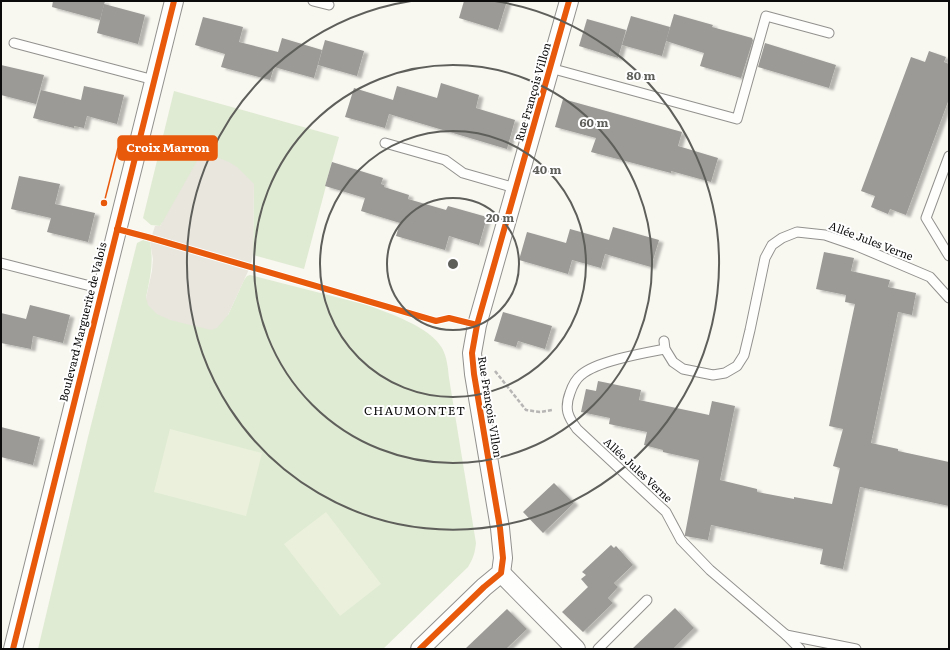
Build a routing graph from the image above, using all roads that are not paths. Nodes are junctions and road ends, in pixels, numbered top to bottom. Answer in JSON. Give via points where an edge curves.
{"nodes":[{"id":1,"x":174,"y":1,"type":"edge"},
{"id":2,"x":313,"y":1,"type":"edge"},
{"id":3,"x":569,"y":1,"type":"edge"},
{"id":4,"x":329,"y":5,"type":"dead end"},
{"id":5,"x":829,"y":33,"type":"dead end"},
{"id":6,"x":14,"y":43,"type":"dead end"},
{"id":7,"x":550,"y":68,"type":"junction"},
{"id":8,"x":154,"y":80,"type":"junction"},
{"id":9,"x":385,"y":143,"type":"dead end"},
{"id":10,"x":949,"y":156,"type":"edge"},
{"id":11,"x":515,"y":188,"type":"junction"},
{"id":12,"x":949,"y":256,"type":"edge"},
{"id":13,"x":1,"y":263,"type":"edge"},
{"id":14,"x":102,"y":289,"type":"junction"},
{"id":15,"x":949,"y":298,"type":"edge"},
{"id":16,"x":501,"y":573,"type":"junction"},
{"id":17,"x":647,"y":600,"type":"dead end"},
{"id":18,"x":786,"y":635,"type":"junction"},
{"id":19,"x":13,"y":649,"type":"edge"},
{"id":20,"x":420,"y":649,"type":"edge"},
{"id":21,"x":576,"y":649,"type":"edge"},
{"id":22,"x":598,"y":649,"type":"edge"},
{"id":23,"x":800,"y":649,"type":"edge"},
{"id":24,"x":856,"y":649,"type":"edge"}],
"edges":[{"from":1,"to":8,"type":"street","name":"Boulevard Marguerite de Valois"},
{"from":2,"to":4,"type":"lane"},
{"from":3,"to":7,"type":"street","name":"Rue François Villon"},
{"from":5,"to":7,"type":"lane","via":[[766,16],[737,119]]},
{"from":6,"to":8,"type":"lane"},
{"from":7,"to":11,"type":"street","name":"Rue François Villon"},
{"from":8,"to":14,"type":"street","name":"Boulevard Marguerite de Valois"},
{"from":9,"to":11,"type":"lane","via":[[445,160],[463,173]]},
{"from":10,"to":12,"type":"lane","via":[[926,218]]},
{"from":11,"to":16,"type":"street","name":"Rue François Villon","via":[[477,325],[472,353],[500,528],[503,558]]},
{"from":13,"to":14,"type":"lane"},
{"from":14,"to":19,"type":"street","name":"Boulevard Marguerite de Valois"},
{"from":15,"to":18,"type":"lane","name":"Allée Jules Verne","via":[[930,277],[825,235],[797,232],[782,238],[772,246],[765,258],[744,355],[737,366],[725,373],[713,375],[683,369],[674,362],[664,345],[594,367],[580,375],[572,387],[566,407],[569,419],[577,430],[666,512],[681,540],[710,570]]},
{"from":16,"to":20,"type":"street"},
{"from":16,"to":21,"type":"street"},
{"from":17,"to":22,"type":"lane"},
{"from":18,"to":23,"type":"lane"},
{"from":18,"to":24,"type":"lane","name":"Allée Jules Verne"}]}
